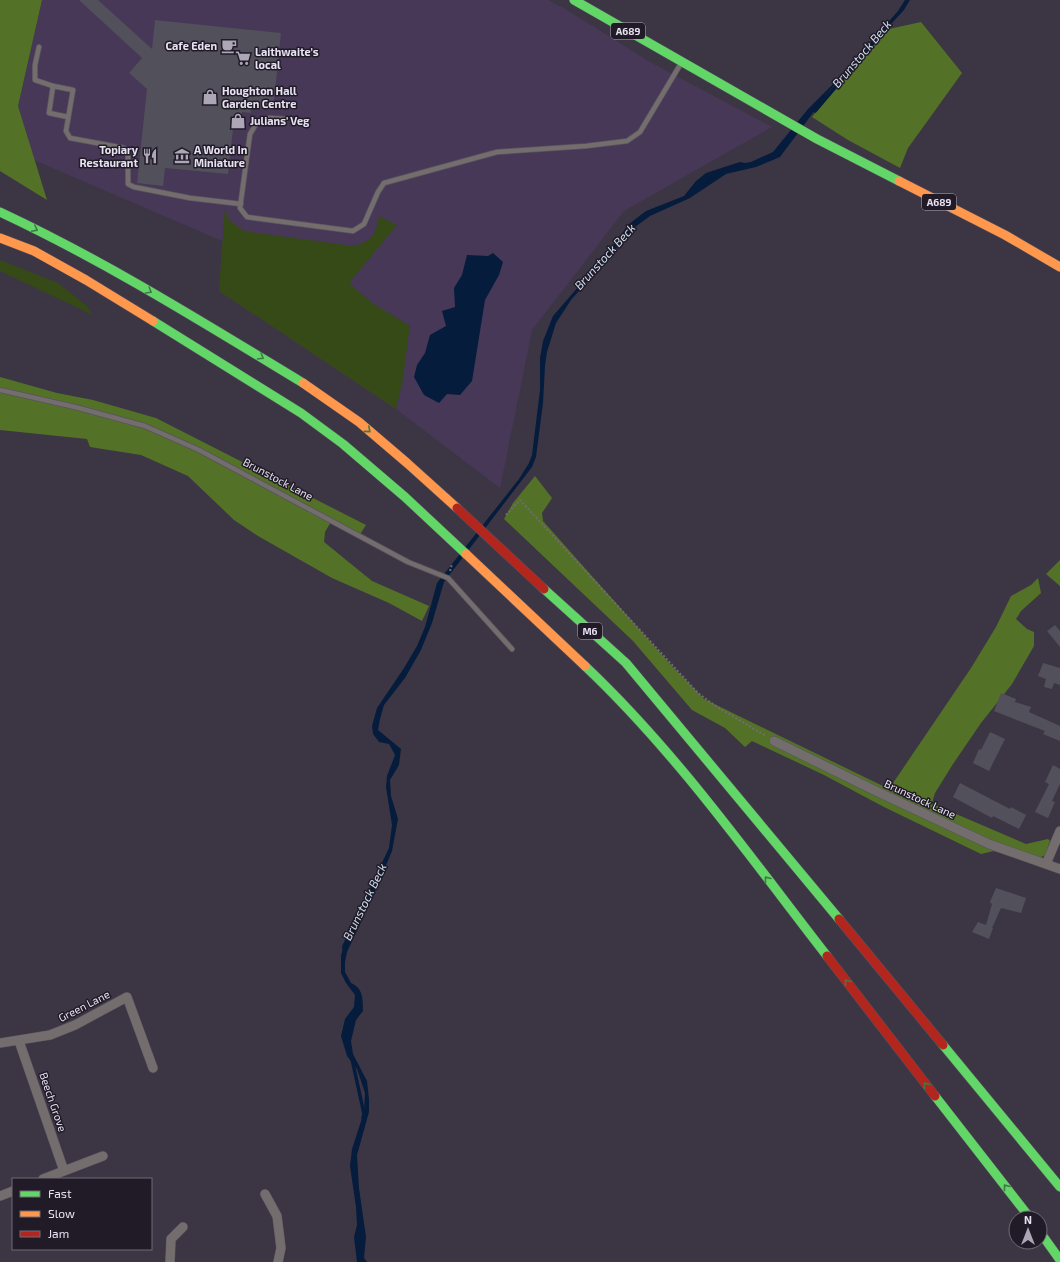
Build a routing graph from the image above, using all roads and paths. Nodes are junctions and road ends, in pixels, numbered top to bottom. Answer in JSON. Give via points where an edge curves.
{"nodes":[{"id":1,"x":574,"y":0,"type":"edge"},
{"id":2,"x":38,"y":47,"type":"dead end"},
{"id":3,"x":682,"y":62,"type":"junction"},
{"id":4,"x":52,"y":86,"type":"junction"},
{"id":5,"x":68,"y":117,"type":"junction"},
{"id":6,"x":286,"y":119,"type":"dead end"},
{"id":7,"x":241,"y":204,"type":"junction"},
{"id":8,"x":0,"y":212,"type":"edge"},
{"id":9,"x":0,"y":238,"type":"edge"},
{"id":10,"x":1060,"y":267,"type":"edge"},
{"id":11,"x":0,"y":390,"type":"edge"},
{"id":12,"x":506,"y":515,"type":"dead end"},
{"id":13,"x":512,"y":649,"type":"dead end"},
{"id":14,"x":774,"y":741,"type":"joint"},
{"id":15,"x":1060,"y":831,"type":"edge"},
{"id":16,"x":1046,"y":864,"type":"junction"},
{"id":17,"x":1060,"y":869,"type":"edge"},
{"id":18,"x":19,"y":1041,"type":"junction"},
{"id":19,"x":0,"y":1043,"type":"edge"},
{"id":20,"x":153,"y":1068,"type":"dead end"},
{"id":21,"x":103,"y":1156,"type":"dead end"},
{"id":22,"x":64,"y":1171,"type":"junction"},
{"id":23,"x":46,"y":1178,"type":"edge"},
{"id":24,"x":1060,"y":1187,"type":"edge"},
{"id":25,"x":12,"y":1191,"type":"edge"},
{"id":26,"x":265,"y":1194,"type":"dead end"},
{"id":27,"x":0,"y":1196,"type":"edge"},
{"id":28,"x":1024,"y":1210,"type":"edge"},
{"id":29,"x":183,"y":1227,"type":"dead end"},
{"id":30,"x":1048,"y":1243,"type":"edge"},
{"id":31,"x":1060,"y":1260,"type":"edge"},
{"id":32,"x":170,"y":1262,"type":"edge"},
{"id":33,"x":278,"y":1262,"type":"edge"}],
"edges":[{"from":1,"to":3,"type":"highway","number":"A689"},
{"from":2,"to":4,"type":"lane","via":[[35,80]]},
{"from":3,"to":7,"type":"lane","via":[[640,132],[627,141],[496,152],[384,183],[364,224],[353,230],[247,217],[240,208]]},
{"from":3,"to":10,"type":"highway","number":"A689","via":[[817,139],[1005,235]]},
{"from":4,"to":5,"type":"lane","via":[[49,113]]},
{"from":4,"to":5,"type":"lane","via":[[73,90]]},
{"from":5,"to":7,"type":"lane","via":[[66,131],[70,138],[124,148],[128,156],[128,184],[190,198]]},
{"from":6,"to":7,"type":"lane","via":[[270,118],[258,121],[250,134]]},
{"from":8,"to":24,"type":"highway","number":"M6","one_way":true,"via":[[47,234],[127,278],[307,385],[359,422],[626,663]]},
{"from":28,"to":9,"type":"highway","number":"M6","one_way":true,"via":[[682,769],[612,692],[405,497],[343,444],[301,413],[86,280],[34,251]]},
{"from":11,"to":13,"type":"lane","name":"Brunstock Lane","via":[[146,426],[199,450],[408,562],[448,578]]},
{"from":12,"to":14,"type":"path","via":[[520,500],[698,693],[714,706]]},
{"from":14,"to":16,"type":"street","name":"Brunstock Lane","via":[[982,841]]},
{"from":15,"to":16,"type":"street"},
{"from":16,"to":17,"type":"street","name":"Brunstock Lane"},
{"from":18,"to":19,"type":"street","name":"Green Lane"},
{"from":18,"to":20,"type":"street","name":"Green Lane","via":[[50,1035],[75,1025],[127,997]]},
{"from":18,"to":22,"type":"street","name":"Beech Grove"},
{"from":21,"to":22,"type":"street"},
{"from":22,"to":23,"type":"street"},
{"from":25,"to":27,"type":"street"},
{"from":26,"to":33,"type":"street","via":[[277,1216],[281,1248]]},
{"from":29,"to":32,"type":"street","via":[[171,1239]]},
{"from":30,"to":31,"type":"highway"}]}
